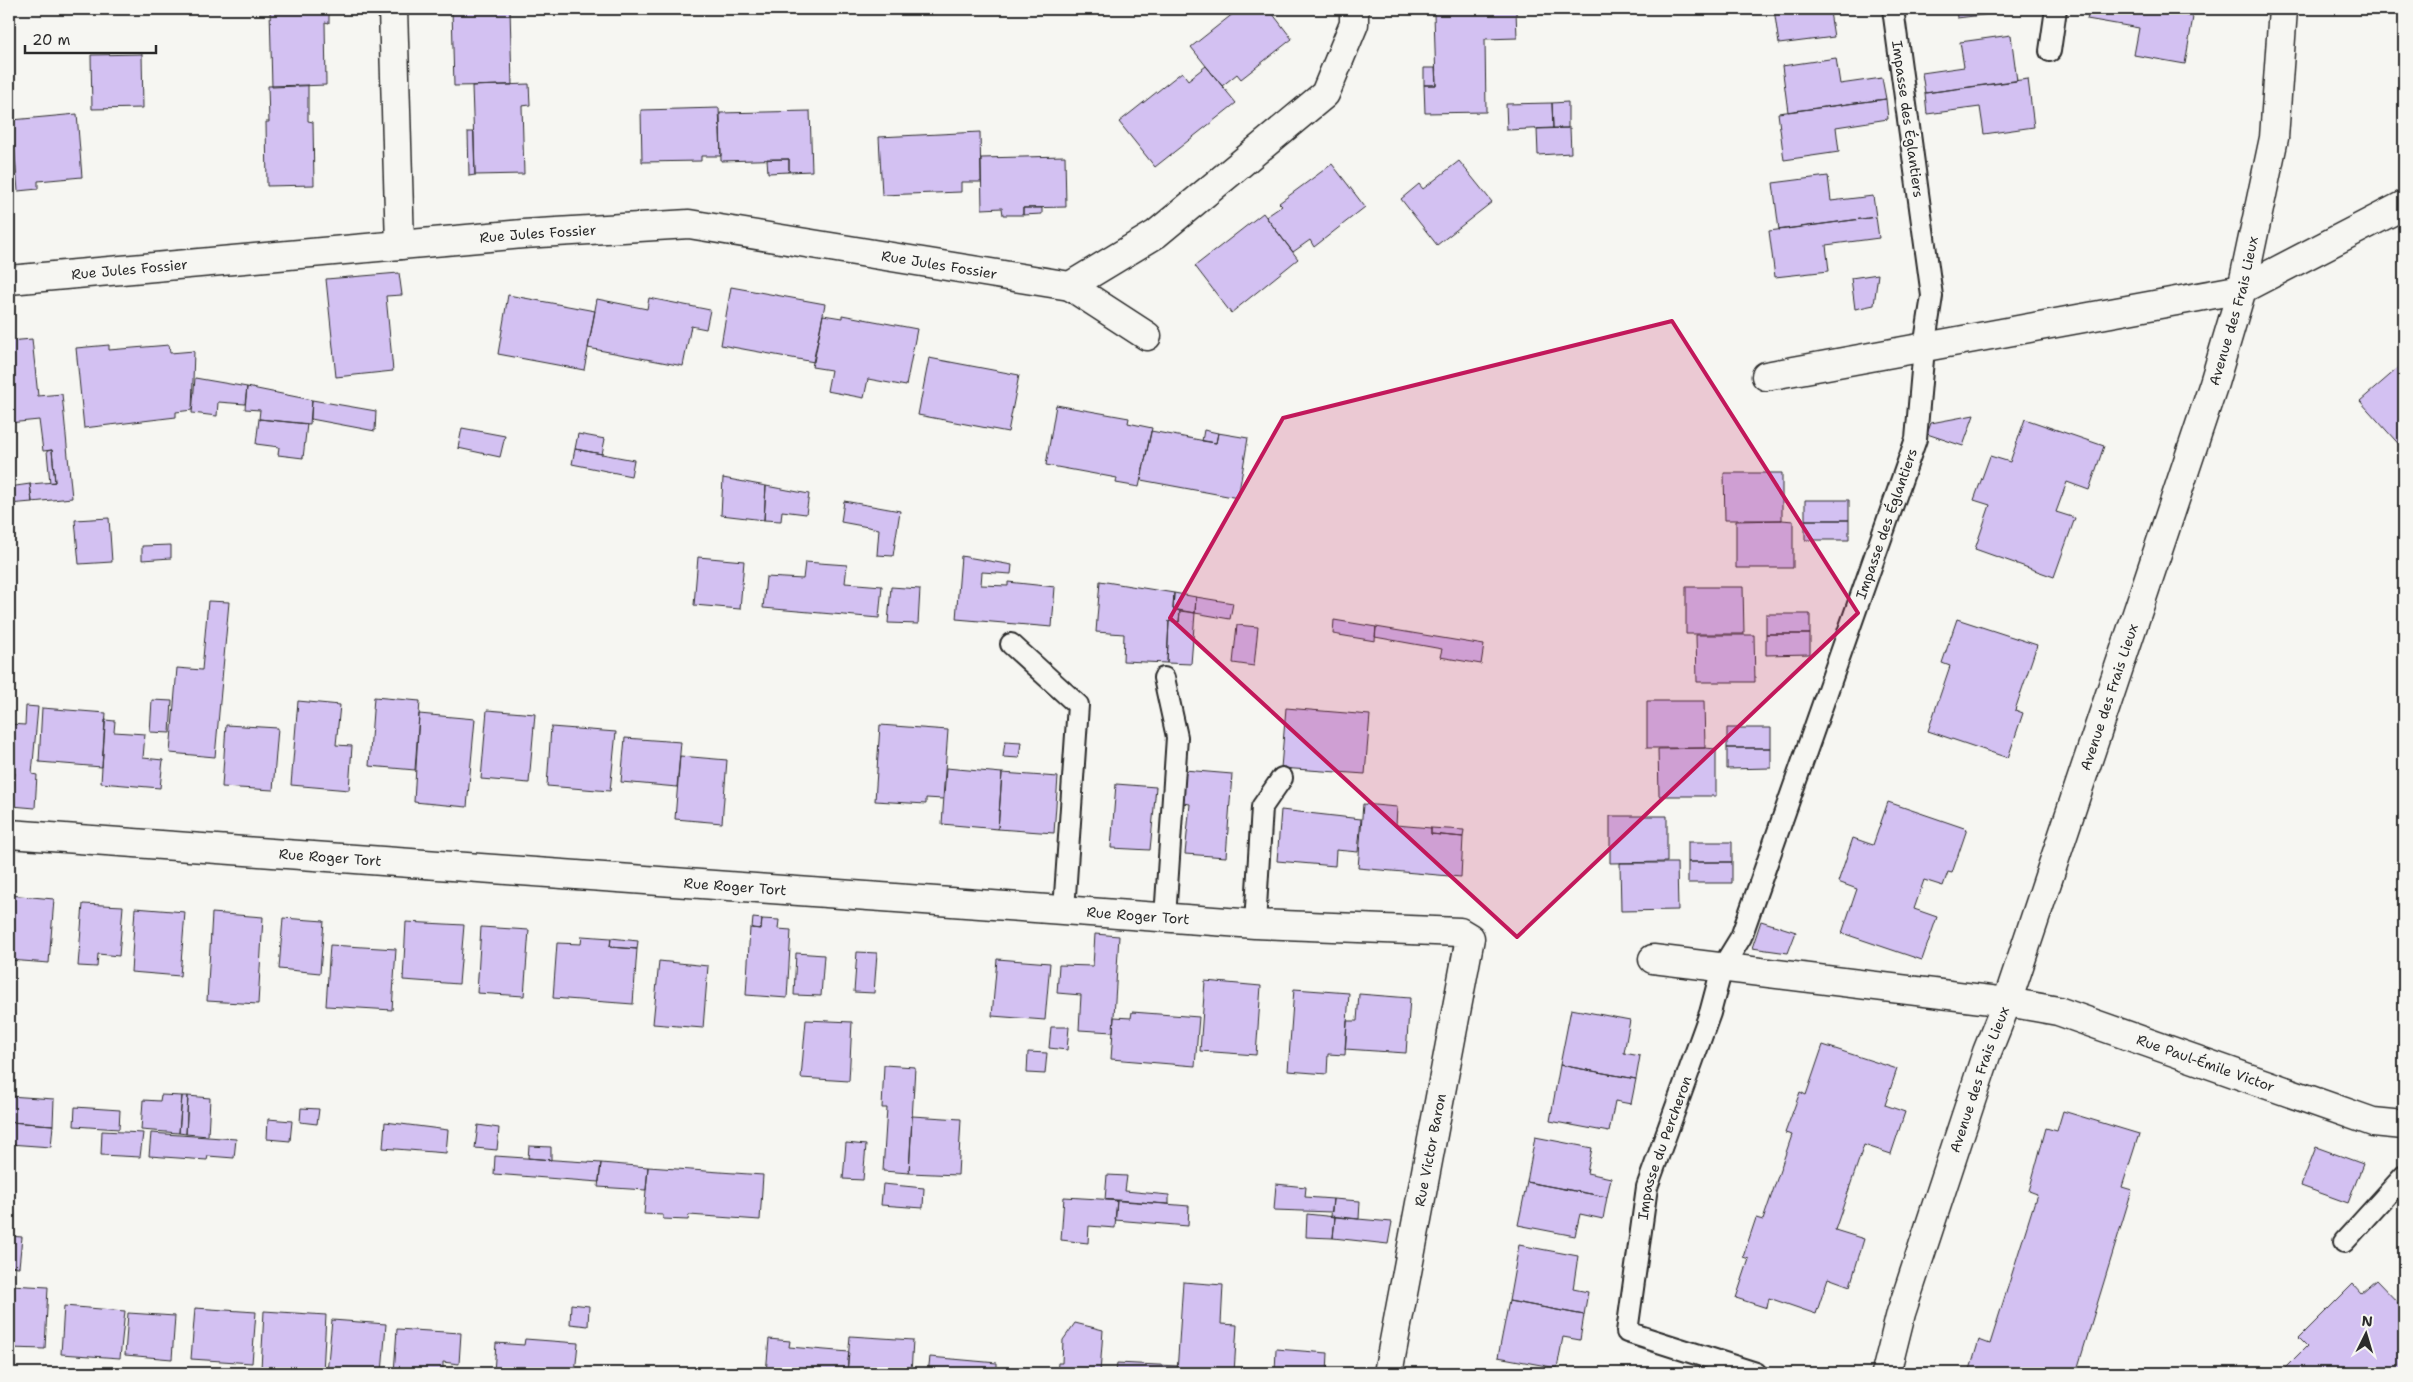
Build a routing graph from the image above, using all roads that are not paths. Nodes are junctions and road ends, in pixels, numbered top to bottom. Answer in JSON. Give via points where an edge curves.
{"nodes":[{"id":1,"x":393,"y":9,"type":"edge"},
{"id":2,"x":1354,"y":9,"type":"edge"},
{"id":3,"x":1893,"y":9,"type":"edge"},
{"id":4,"x":2056,"y":9,"type":"edge"},
{"id":5,"x":2284,"y":9,"type":"edge"},
{"id":6,"x":2050,"y":51,"type":"dead end"},
{"id":7,"x":2404,"y":205,"type":"edge"},
{"id":8,"x":400,"y":244,"type":"junction"},
{"id":9,"x":9,"y":280,"type":"edge"},
{"id":10,"x":1070,"y":286,"type":"junction"},
{"id":11,"x":2242,"y":289,"type":"junction"},
{"id":12,"x":1147,"y":336,"type":"dead end"},
{"id":13,"x":1924,"y":348,"type":"junction"},
{"id":14,"x":1766,"y":376,"type":"dead end"},
{"id":15,"x":1011,"y":644,"type":"dead end"},
{"id":16,"x":1164,"y":678,"type":"dead end"},
{"id":17,"x":1826,"y":696,"type":"joint"},
{"id":18,"x":1282,"y":778,"type":"dead end"},
{"id":19,"x":9,"y":834,"type":"edge"},
{"id":20,"x":1064,"y":910,"type":"junction"},
{"id":21,"x":1165,"y":918,"type":"junction"},
{"id":22,"x":1255,"y":924,"type":"junction"},
{"id":23,"x":1460,"y":932,"type":"joint"},
{"id":24,"x":1653,"y":959,"type":"dead end"},
{"id":25,"x":1722,"y":968,"type":"junction"},
{"id":26,"x":2007,"y":1002,"type":"junction"},
{"id":27,"x":2404,"y":1125,"type":"edge"},
{"id":28,"x":2402,"y":1185,"type":"edge"},
{"id":29,"x":2344,"y":1242,"type":"dead end"},
{"id":30,"x":1388,"y":1373,"type":"edge"},
{"id":31,"x":1756,"y":1373,"type":"edge"},
{"id":32,"x":1886,"y":1373,"type":"edge"}],
"edges":[{"from":1,"to":8,"type":"street"},
{"from":2,"to":10,"type":"street","via":[[1354,24],[1325,94],[1156,234]]},
{"from":3,"to":13,"type":"lane","name":"Impasse des Églantiers","via":[[1932,296]]},
{"from":4,"to":6,"type":"lane"},
{"from":5,"to":11,"type":"street","name":"Avenue des Frais Lieux","via":[[2274,138]]},
{"from":7,"to":11,"type":"street"},
{"from":8,"to":9,"type":"street","name":"Rue Jules Fossier"},
{"from":8,"to":10,"type":"street","name":"Rue Jules Fossier","via":[[690,224]]},
{"from":10,"to":12,"type":"street"},
{"from":11,"to":13,"type":"street"},
{"from":11,"to":26,"type":"street","name":"Avenue des Frais Lieux","via":[[2214,383]]},
{"from":13,"to":14,"type":"street"},
{"from":13,"to":17,"type":"lane","name":"Impasse des Églantiers","via":[[1916,439]]},
{"from":15,"to":20,"type":"lane","via":[[1078,704]]},
{"from":16,"to":21,"type":"lane","via":[[1177,737]]},
{"from":17,"to":25,"type":"lane","name":"Impasse du Percheron","via":[[1741,937]]},
{"from":18,"to":22,"type":"lane","via":[[1262,807]]},
{"from":19,"to":20,"type":"street","name":"Rue Roger Tort"},
{"from":20,"to":21,"type":"street","name":"Rue Roger Tort"},
{"from":21,"to":22,"type":"street","name":"Rue Roger Tort"},
{"from":22,"to":23,"type":"street","name":"Rue Roger Tort"},
{"from":23,"to":30,"type":"street","name":"Rue Victor Baron","via":[[1470,938]]},
{"from":24,"to":25,"type":"street"},
{"from":25,"to":26,"type":"street"},
{"from":25,"to":31,"type":"lane","name":"Impasse du Percheron","via":[[1710,1013],[1647,1186],[1627,1332]]},
{"from":26,"to":27,"type":"street","name":"Rue Paul-Émile Victor","via":[[2058,1011],[2373,1122]]},
{"from":26,"to":32,"type":"street","name":"Avenue des Frais Lieux","via":[[1987,1052],[1901,1313]]},
{"from":28,"to":29,"type":"lane"}]}
